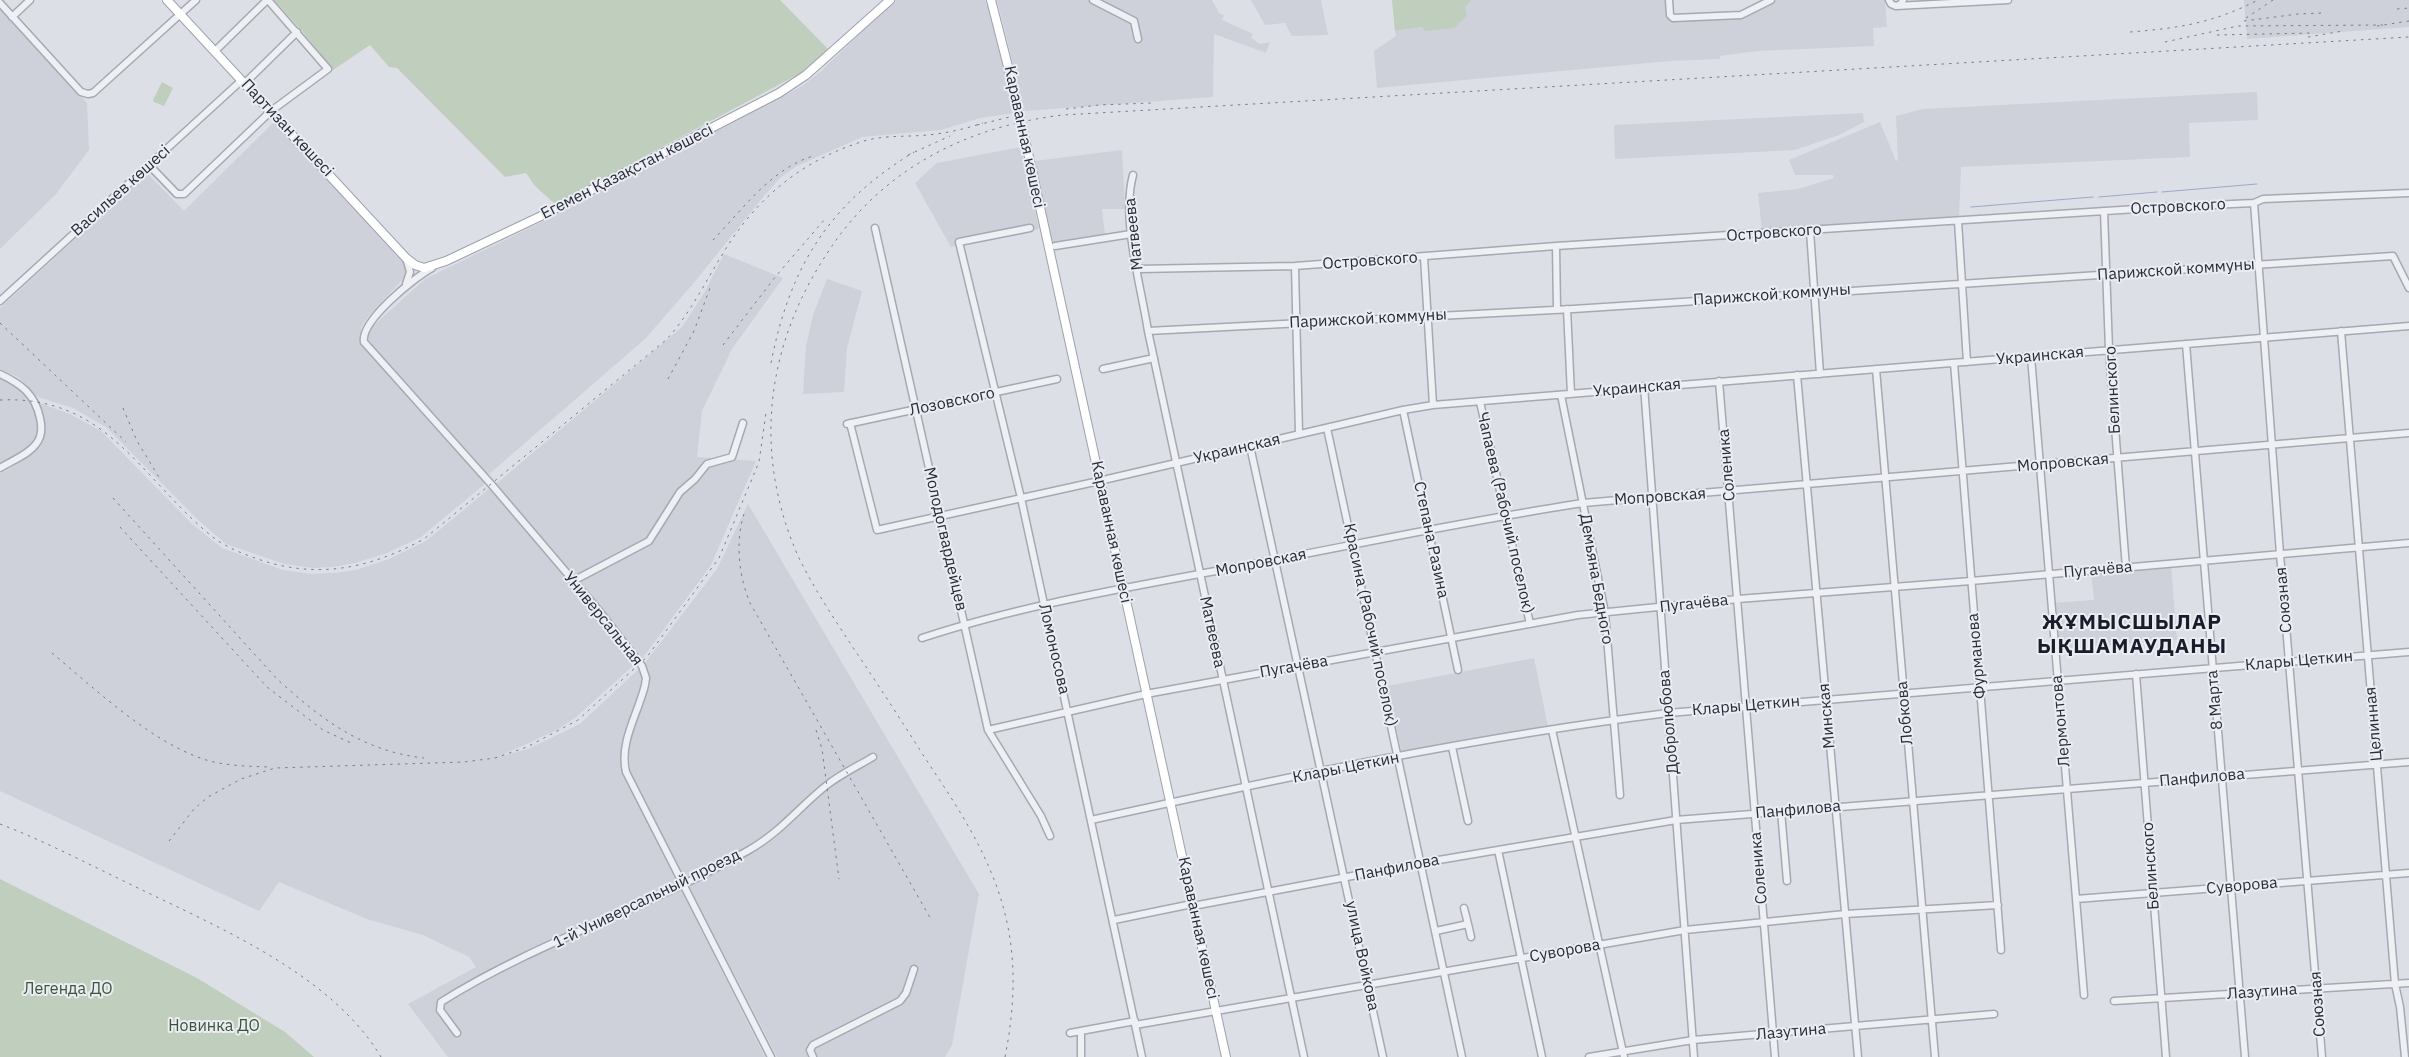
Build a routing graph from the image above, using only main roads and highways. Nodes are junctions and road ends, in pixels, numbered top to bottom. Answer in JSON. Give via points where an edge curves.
{"nodes":[{"id":1,"x":167,"y":0,"type":"edge"},
{"id":2,"x":890,"y":0,"type":"edge"},
{"id":3,"x":992,"y":3,"type":"edge"},
{"id":4,"x":406,"y":258,"type":"joint"},
{"id":5,"x":1226,"y":1057,"type":"edge"}],
"edges":[{"from":1,"to":4,"type":"main road","name":"Партизан көшесі"},
{"from":2,"to":4,"type":"main road","name":"Егемен Қазақстан көшесі","via":[[806,76],[779,93],[539,217],[440,264],[421,267]]},
{"from":3,"to":5,"type":"main road","name":"Караванная көшесі","bridge":true,"via":[[1031,166]]}]}
